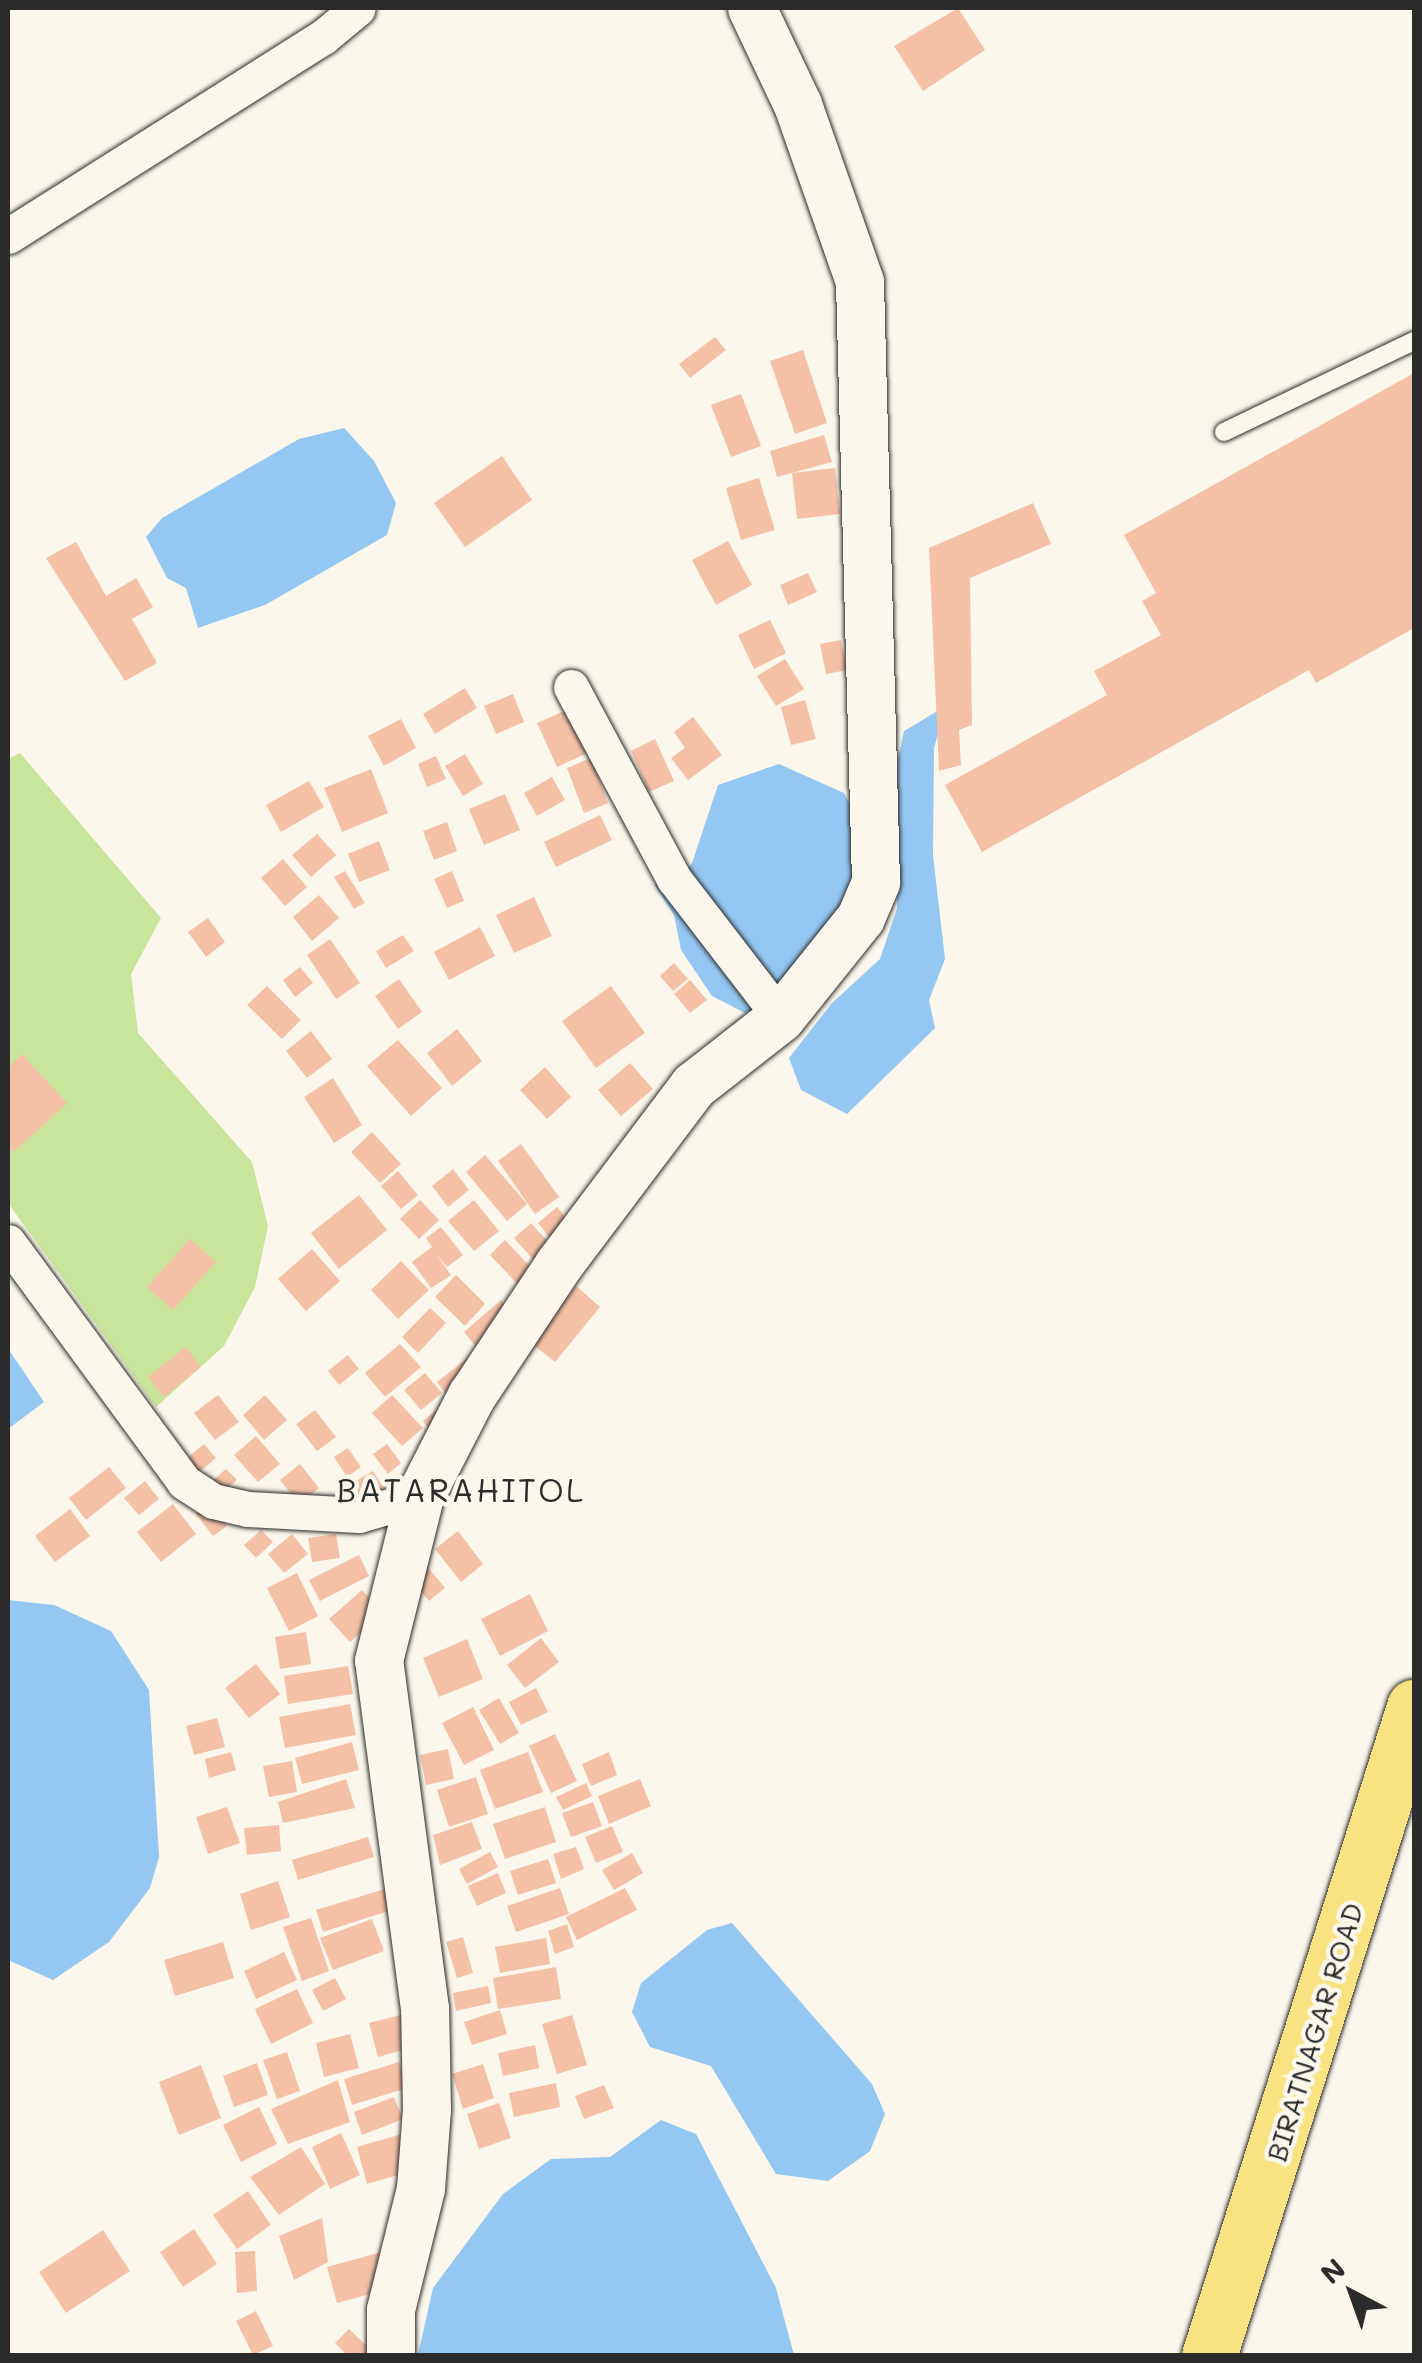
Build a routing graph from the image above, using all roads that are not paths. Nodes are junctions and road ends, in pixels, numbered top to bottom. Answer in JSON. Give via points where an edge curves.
{"nodes":[{"id":1,"x":358,"y":8,"type":"edge"},
{"id":2,"x":752,"y":8,"type":"edge"},
{"id":3,"x":8,"y":236,"type":"edge"},
{"id":4,"x":1414,"y":341,"type":"edge"},
{"id":5,"x":1224,"y":432,"type":"dead end"},
{"id":6,"x":570,"y":687,"type":"dead end"},
{"id":7,"x":782,"y":1018,"type":"junction"},
{"id":8,"x":8,"y":1242,"type":"edge"},
{"id":9,"x":420,"y":1497,"type":"junction"},
{"id":10,"x":1414,"y":1707,"type":"edge"},
{"id":11,"x":391,"y":2356,"type":"edge"},
{"id":12,"x":1209,"y":2356,"type":"edge"}],
"edges":[{"from":1,"to":3,"type":"street","via":[[323,37]]},
{"from":2,"to":7,"type":"street","via":[[798,105],[860,282],[878,831],[876,882],[861,918]]},
{"from":4,"to":5,"type":"lane"},
{"from":6,"to":7,"type":"street","via":[[674,880]]},
{"from":7,"to":9,"type":"street","via":[[694,1086],[548,1281],[472,1396]]},
{"from":8,"to":9,"type":"street","via":[[184,1482],[213,1500],[248,1510],[359,1515]]},
{"from":9,"to":11,"type":"street","via":[[378,1660],[425,2009],[420,2189],[391,2310]]},
{"from":10,"to":12,"type":"main road","name":"BIRATNAGAR ROAD"}]}
